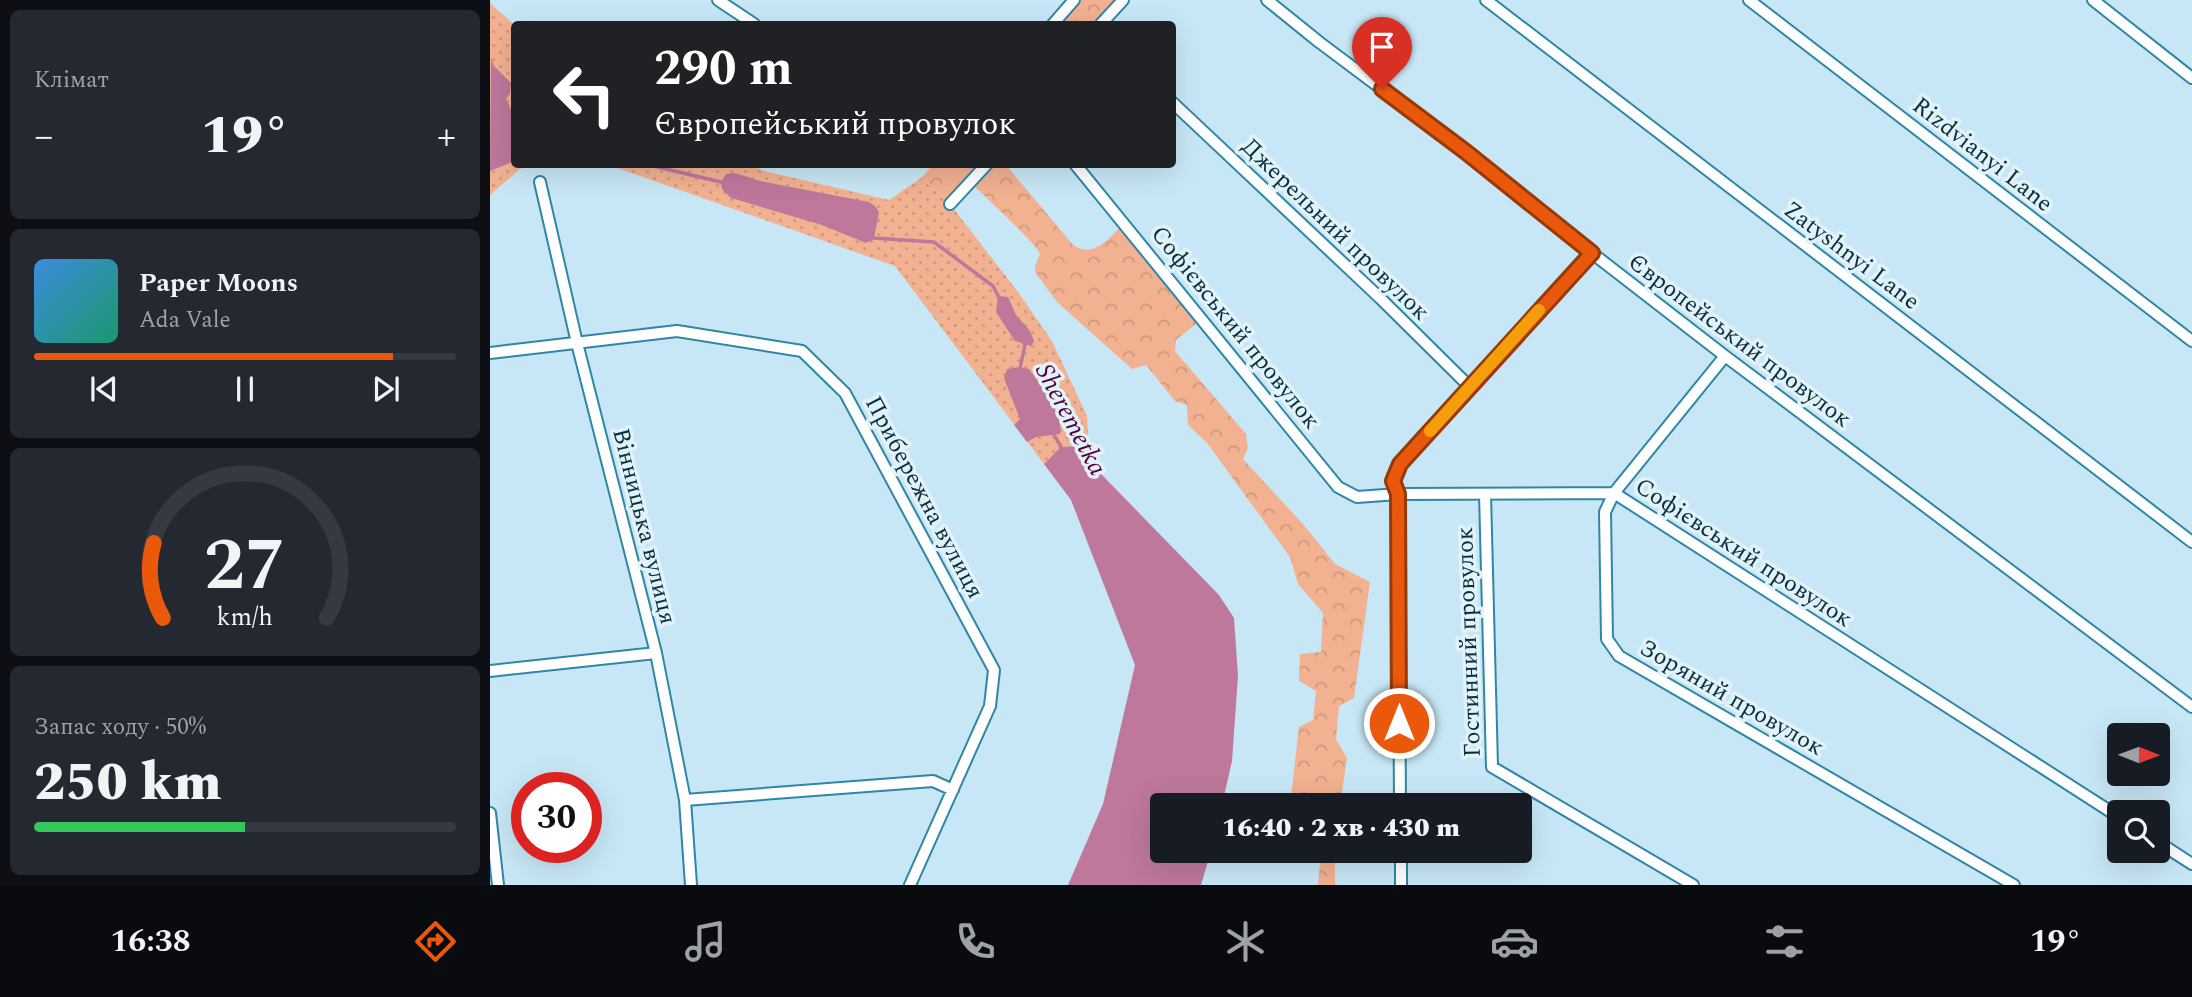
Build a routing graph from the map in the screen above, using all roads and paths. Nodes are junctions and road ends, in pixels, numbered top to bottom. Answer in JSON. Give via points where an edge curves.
{"nodes":[{"id":1,"x":719,"y":0,"type":"edge"},
{"id":2,"x":1074,"y":0,"type":"edge"},
{"id":3,"x":1123,"y":0,"type":"edge"},
{"id":4,"x":1267,"y":0,"type":"edge"},
{"id":5,"x":1486,"y":0,"type":"edge"},
{"id":6,"x":1749,"y":0,"type":"edge"},
{"id":7,"x":2093,"y":0,"type":"edge"},
{"id":8,"x":750,"y":21,"type":"edge"},
{"id":9,"x":1056,"y":21,"type":"edge"},
{"id":10,"x":1104,"y":21,"type":"edge"},
{"id":11,"x":2192,"y":78,"type":"edge"},
{"id":12,"x":1176,"y":106,"type":"edge"},
{"id":13,"x":983,"y":168,"type":"edge"},
{"id":14,"x":1078,"y":168,"type":"edge"},
{"id":15,"x":540,"y":181,"type":"dead end"},
{"id":16,"x":950,"y":204,"type":"dead end"},
{"id":17,"x":1592,"y":253,"type":"junction"},
{"id":18,"x":2192,"y":341,"type":"edge"},
{"id":19,"x":577,"y":343,"type":"junction"},
{"id":20,"x":490,"y":353,"type":"edge"},
{"id":21,"x":1725,"y":356,"type":"junction"},
{"id":22,"x":1470,"y":387,"type":"junction"},
{"id":23,"x":1614,"y":493,"type":"junction"},
{"id":24,"x":1398,"y":494,"type":"junction"},
{"id":25,"x":1485,"y":494,"type":"junction"},
{"id":26,"x":2192,"y":542,"type":"edge"},
{"id":27,"x":656,"y":653,"type":"junction"},
{"id":28,"x":490,"y":671,"type":"edge"},
{"id":29,"x":2192,"y":707,"type":"edge"},
{"id":30,"x":953,"y":790,"type":"junction"},
{"id":31,"x":1400,"y":793,"type":"edge"},
{"id":32,"x":685,"y":800,"type":"junction"},
{"id":33,"x":2107,"y":809,"type":"edge"},
{"id":34,"x":490,"y":813,"type":"edge"},
{"id":35,"x":2170,"y":850,"type":"edge"},
{"id":36,"x":1401,"y":863,"type":"edge"},
{"id":37,"x":2192,"y":864,"type":"edge"},
{"id":38,"x":498,"y":885,"type":"edge"},
{"id":39,"x":691,"y":885,"type":"edge"},
{"id":40,"x":910,"y":885,"type":"edge"},
{"id":41,"x":1401,"y":885,"type":"edge"},
{"id":42,"x":1693,"y":885,"type":"edge"},
{"id":43,"x":2014,"y":885,"type":"edge"}],
"edges":[{"from":1,"to":8,"type":"street"},
{"from":2,"to":9,"type":"street"},
{"from":3,"to":10,"type":"street"},
{"from":4,"to":17,"type":"street","name":"Європейський провулок"},
{"from":5,"to":26,"type":"street","name":"Zatyshnyi Lane"},
{"from":6,"to":18,"type":"street","name":"Rizdvianyi Lane"},
{"from":7,"to":11,"type":"street"},
{"from":12,"to":22,"type":"street","name":"Джерельний провулок"},
{"from":13,"to":16,"type":"street"},
{"from":14,"to":24,"type":"street","name":"Софієвський провулок","via":[[1338,487],[1357,497]]},
{"from":15,"to":19,"type":"street","name":"Вінницька вулиця"},
{"from":17,"to":21,"type":"street","name":"Європейський провулок"},
{"from":17,"to":22,"type":"street"},
{"from":19,"to":20,"type":"street","name":"Прибережна вулиця"},
{"from":19,"to":27,"type":"street","name":"Вінницька вулиця"},
{"from":19,"to":30,"type":"street","name":"Прибережна вулиця","via":[[677,331],[802,351],[845,393],[994,670],[990,706]]},
{"from":21,"to":23,"type":"street","name":"Зоряний провулок"},
{"from":21,"to":29,"type":"street","name":"Європейський провулок"},
{"from":22,"to":24,"type":"street","via":[[1400,464],[1393,481]]},
{"from":23,"to":25,"type":"street","name":"Софієвський провулок"},
{"from":23,"to":33,"type":"street","name":"Софієвський провулок"},
{"from":23,"to":43,"type":"street","name":"Зоряний провулок","via":[[1605,512],[1607,639],[1619,656]]},
{"from":24,"to":25,"type":"street","name":"Софієвський провулок"},
{"from":24,"to":31,"type":"street"},
{"from":25,"to":42,"type":"street","name":"Гостинний провулок","via":[[1492,767]]},
{"from":27,"to":28,"type":"street"},
{"from":27,"to":32,"type":"street","name":"Вінницька вулиця"},
{"from":30,"to":32,"type":"street","via":[[933,781]]},
{"from":30,"to":40,"type":"street","name":"Прибережна вулиця"},
{"from":32,"to":39,"type":"street","name":"Вінницька вулиця"},
{"from":34,"to":38,"type":"street"},
{"from":35,"to":37,"type":"street"},
{"from":36,"to":41,"type":"street"}]}
